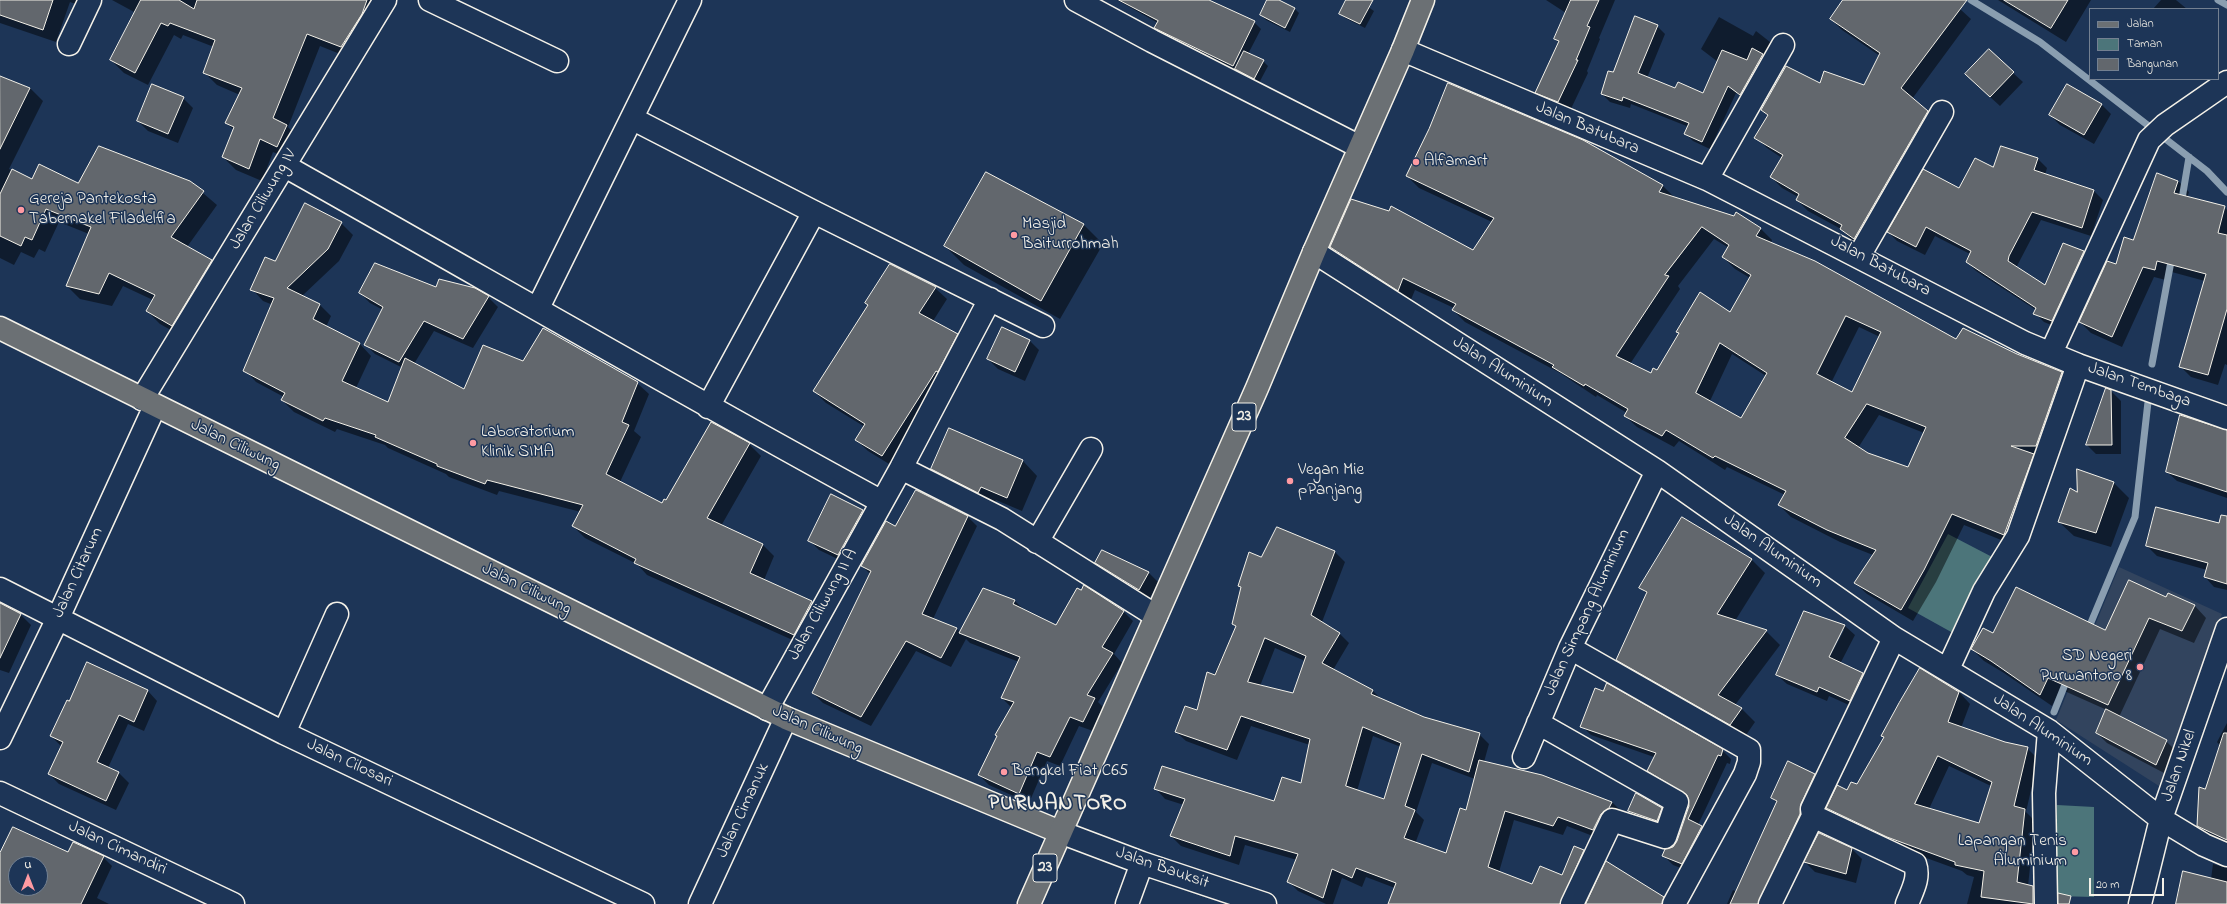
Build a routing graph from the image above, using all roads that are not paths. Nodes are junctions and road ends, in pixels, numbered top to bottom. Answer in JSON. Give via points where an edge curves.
{"nodes":[{"id":1,"x":90,"y":0,"type":"edge"},
{"id":2,"x":385,"y":0,"type":"edge"},
{"id":3,"x":430,"y":0,"type":"edge"},
{"id":4,"x":690,"y":0,"type":"edge"},
{"id":5,"x":1076,"y":0,"type":"edge"},
{"id":6,"x":1423,"y":0,"type":"edge"},
{"id":7,"x":69,"y":44,"type":"dead end"},
{"id":8,"x":1783,"y":45,"type":"dead end"},
{"id":9,"x":1403,"y":50,"type":"junction"},
{"id":10,"x":557,"y":61,"type":"dead end"},
{"id":11,"x":2227,"y":82,"type":"edge"},
{"id":12,"x":1942,"y":112,"type":"dead end"},
{"id":13,"x":633,"y":119,"type":"junction"},
{"id":14,"x":1360,"y":147,"type":"junction"},
{"id":15,"x":284,"y":166,"type":"junction"},
{"id":16,"x":1707,"y":179,"type":"junction"},
{"id":17,"x":814,"y":212,"type":"junction"},
{"id":18,"x":1314,"y":252,"type":"junction"},
{"id":19,"x":1859,"y":256,"type":"junction"},
{"id":20,"x":990,"y":299,"type":"junction"},
{"id":21,"x":538,"y":308,"type":"junction"},
{"id":22,"x":1043,"y":326,"type":"dead end"},
{"id":23,"x":0,"y":328,"type":"edge"},
{"id":24,"x":2051,"y":353,"type":"junction"},
{"id":25,"x":2078,"y":365,"type":"junction"},
{"id":26,"x":149,"y":403,"type":"junction"},
{"id":27,"x":708,"y":407,"type":"junction"},
{"id":28,"x":2227,"y":418,"type":"edge"},
{"id":29,"x":1090,"y":449,"type":"dead end"},
{"id":30,"x":901,"y":468,"type":"junction"},
{"id":31,"x":1657,"y":471,"type":"junction"},
{"id":32,"x":882,"y":502,"type":"junction"},
{"id":33,"x":1036,"y":542,"type":"junction"},
{"id":34,"x":0,"y":589,"type":"edge"},
{"id":35,"x":337,"y":614,"type":"dead end"},
{"id":36,"x":1156,"y":616,"type":"junction"},
{"id":37,"x":58,"y":618,"type":"junction"},
{"id":38,"x":2227,"y":629,"type":"edge"},
{"id":39,"x":1894,"y":638,"type":"junction"},
{"id":40,"x":1570,"y":648,"type":"junction"},
{"id":41,"x":1948,"y":669,"type":"junction"},
{"id":42,"x":777,"y":713,"type":"junction"},
{"id":43,"x":1538,"y":723,"type":"junction"},
{"id":44,"x":2049,"y":732,"type":"junction"},
{"id":45,"x":284,"y":733,"type":"junction"},
{"id":46,"x":0,"y":738,"type":"edge"},
{"id":47,"x":1524,"y":757,"type":"dead end"},
{"id":48,"x":0,"y":793,"type":"edge"},
{"id":49,"x":1813,"y":816,"type":"junction"},
{"id":50,"x":2162,"y":819,"type":"junction"},
{"id":51,"x":1060,"y":832,"type":"junction"},
{"id":52,"x":2227,"y":855,"type":"edge"},
{"id":53,"x":1142,"y":862,"type":"junction"},
{"id":54,"x":233,"y":904,"type":"edge"},
{"id":55,"x":643,"y":904,"type":"edge"},
{"id":56,"x":700,"y":904,"type":"edge"},
{"id":57,"x":1029,"y":904,"type":"edge"},
{"id":58,"x":1127,"y":904,"type":"edge"},
{"id":59,"x":1265,"y":904,"type":"edge"},
{"id":60,"x":1572,"y":904,"type":"edge"},
{"id":61,"x":1674,"y":904,"type":"edge"},
{"id":62,"x":1770,"y":904,"type":"edge"},
{"id":63,"x":1907,"y":904,"type":"edge"},
{"id":64,"x":2046,"y":904,"type":"edge"},
{"id":65,"x":2140,"y":904,"type":"edge"}],
"edges":[{"from":1,"to":7,"type":"street"},
{"from":2,"to":15,"type":"street","name":"Jalan Ciliwung IV"},
{"from":3,"to":10,"type":"street"},
{"from":4,"to":13,"type":"street"},
{"from":5,"to":14,"type":"street"},
{"from":6,"to":9,"type":"main road","number":"23"},
{"from":8,"to":16,"type":"street"},
{"from":9,"to":14,"type":"main road","number":"23"},
{"from":9,"to":16,"type":"street","name":"Jalan Batubara"},
{"from":11,"to":24,"type":"street","via":[[2165,125],[2149,140]]},
{"from":12,"to":19,"type":"street"},
{"from":13,"to":17,"type":"street"},
{"from":13,"to":21,"type":"street"},
{"from":14,"to":18,"type":"main road","number":"23"},
{"from":15,"to":21,"type":"street"},
{"from":15,"to":26,"type":"street","name":"Jalan Ciliwung IV"},
{"from":16,"to":19,"type":"street","name":"Jalan Batubara"},
{"from":17,"to":20,"type":"street"},
{"from":17,"to":27,"type":"street"},
{"from":18,"to":31,"type":"street","name":"Jalan Aluminium"},
{"from":18,"to":36,"type":"main road","number":"23"},
{"from":19,"to":24,"type":"street","name":"Jalan Batubara","via":[[2025,343]]},
{"from":20,"to":22,"type":"street"},
{"from":20,"to":30,"type":"street","name":"Jalan Ciliwung II A"},
{"from":21,"to":27,"type":"street"},
{"from":23,"to":26,"type":"main road","name":"Jalan Ciliwung"},
{"from":24,"to":25,"type":"street","name":"Jalan Tembaga"},
{"from":25,"to":28,"type":"street","name":"Jalan Tembaga"},
{"from":25,"to":41,"type":"street","via":[[2018,536],[1984,591]]},
{"from":26,"to":37,"type":"street","name":"Jalan Citarum"},
{"from":26,"to":42,"type":"main road","name":"Jalan Ciliwung"},
{"from":27,"to":32,"type":"street"},
{"from":29,"to":33,"type":"street"},
{"from":30,"to":32,"type":"street","name":"Jalan Ciliwung II A"},
{"from":30,"to":33,"type":"street","via":[[1002,519]]},
{"from":31,"to":39,"type":"street","name":"Jalan Aluminium"},
{"from":31,"to":40,"type":"street","name":"Jalan Simpang Aluminium"},
{"from":32,"to":42,"type":"street","name":"Jalan Ciliwung II A"},
{"from":33,"to":36,"type":"street"},
{"from":34,"to":37,"type":"street","name":"Jalan Cilosari"},
{"from":35,"to":45,"type":"street"},
{"from":36,"to":51,"type":"main road","number":"23"},
{"from":37,"to":45,"type":"street","name":"Jalan Cilosari"},
{"from":37,"to":46,"type":"street","name":"Jalan Citarum"},
{"from":38,"to":50,"type":"street","name":"Jalan Nikel"},
{"from":39,"to":41,"type":"street","name":"Jalan Aluminium"},
{"from":39,"to":49,"type":"street","via":[[1814,804]]},
{"from":40,"to":43,"type":"street","name":"Jalan Simpang Aluminium"},
{"from":40,"to":61,"type":"street","via":[[1749,750],[1745,774]]},
{"from":41,"to":44,"type":"street","name":"Jalan Aluminium"},
{"from":42,"to":51,"type":"main road","name":"Jalan Ciliwung"},
{"from":42,"to":56,"type":"street","name":"Jalan Cimanuk"},
{"from":43,"to":47,"type":"street","name":"Jalan Simpang Aluminium"},
{"from":43,"to":60,"type":"street","via":[[1677,802],[1665,837],[1612,820]]},
{"from":44,"to":50,"type":"street","name":"Jalan Aluminium"},
{"from":44,"to":64,"type":"street","via":[[2044,793]]},
{"from":45,"to":55,"type":"street","name":"Jalan Cilosari"},
{"from":48,"to":54,"type":"street","name":"Jalan Cimandiri"},
{"from":49,"to":62,"type":"street"},
{"from":49,"to":63,"type":"street","via":[[1916,864],[1917,880]]},
{"from":50,"to":52,"type":"street","name":"Jalan Aluminium","via":[[2204,845]]},
{"from":50,"to":65,"type":"street","name":"Jalan Nikel"},
{"from":51,"to":53,"type":"street","name":"Jalan Bauksit"},
{"from":51,"to":57,"type":"main road","number":"23"},
{"from":53,"to":58,"type":"street"},
{"from":53,"to":59,"type":"street","name":"Jalan Bauksit"}]}
